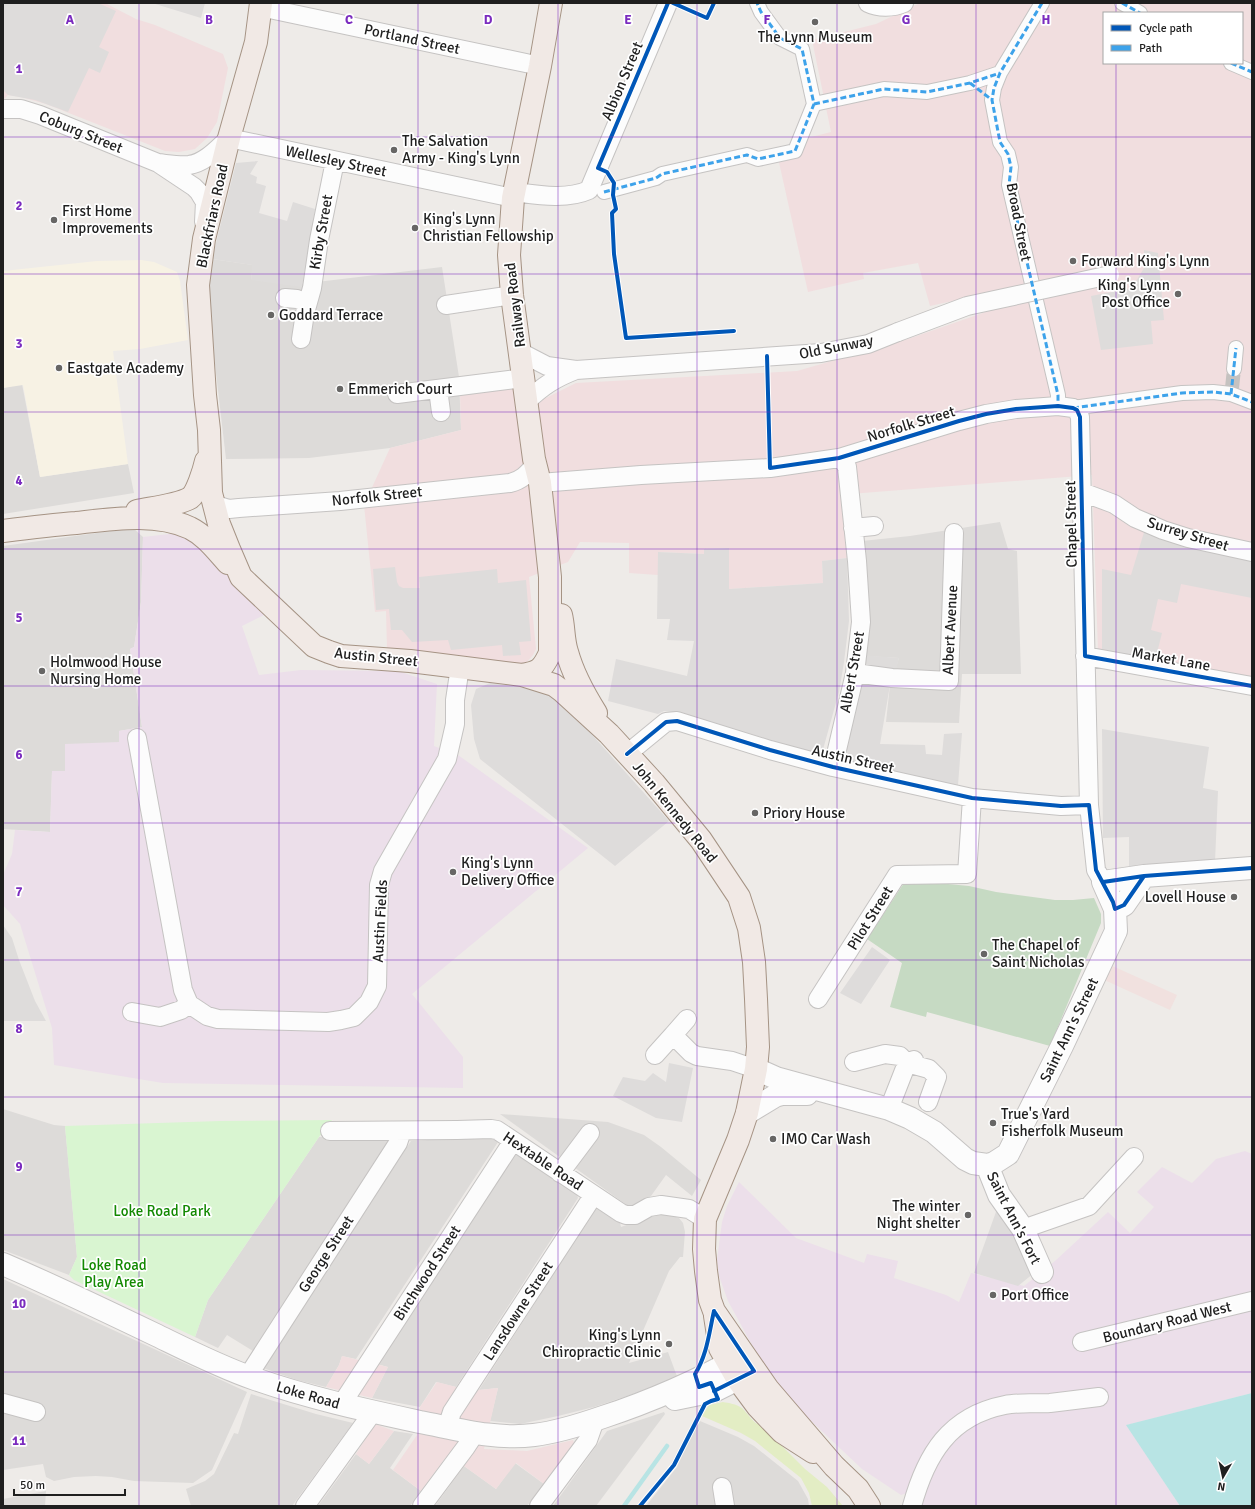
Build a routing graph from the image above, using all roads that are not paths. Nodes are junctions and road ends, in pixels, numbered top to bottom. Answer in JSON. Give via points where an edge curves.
{"nodes":[{"id":1,"x":551,"y":3,"type":"edge"},
{"id":2,"x":668,"y":3,"type":"edge"},
{"id":3,"x":757,"y":3,"type":"edge"},
{"id":4,"x":868,"y":3,"type":"edge"},
{"id":5,"x":904,"y":3,"type":"edge"},
{"id":6,"x":1042,"y":3,"type":"edge"},
{"id":7,"x":1122,"y":3,"type":"edge"},
{"id":8,"x":260,"y":5,"type":"edge"},
{"id":9,"x":1138,"y":12,"type":"edge"},
{"id":10,"x":1233,"y":64,"type":"edge"},
{"id":11,"x":540,"y":66,"type":"junction"},
{"id":12,"x":1252,"y":72,"type":"edge"},
{"id":13,"x":1000,"y":74,"type":"junction"},
{"id":14,"x":970,"y":83,"type":"junction"},
{"id":15,"x":992,"y":100,"type":"junction"},
{"id":16,"x":814,"y":104,"type":"junction"},
{"id":17,"x":3,"y":109,"type":"edge"},
{"id":18,"x":229,"y":138,"type":"junction"},
{"id":19,"x":335,"y":160,"type":"junction"},
{"id":20,"x":158,"y":163,"type":"junction"},
{"id":21,"x":596,"y":191,"type":"junction"},
{"id":22,"x":514,"y":195,"type":"junction"},
{"id":23,"x":204,"y":239,"type":"junction"},
{"id":24,"x":1110,"y":275,"type":"dead end"},
{"id":25,"x":512,"y":295,"type":"junction"},
{"id":26,"x":285,"y":298,"type":"dead end"},
{"id":27,"x":307,"y":303,"type":"junction"},
{"id":28,"x":446,"y":305,"type":"dead end"},
{"id":29,"x":301,"y":339,"type":"dead end"},
{"id":30,"x":1236,"y":348,"type":"dead end"},
{"id":31,"x":520,"y":352,"type":"junction"},
{"id":32,"x":1234,"y":369,"type":"tunnel mouth"},
{"id":33,"x":576,"y":370,"type":"junction"},
{"id":34,"x":524,"y":378,"type":"junction"},
{"id":35,"x":438,"y":389,"type":"junction"},
{"id":36,"x":397,"y":394,"type":"dead end"},
{"id":37,"x":527,"y":401,"type":"junction"},
{"id":38,"x":1252,"y":402,"type":"edge"},
{"id":39,"x":1066,"y":407,"type":"junction"},
{"id":40,"x":441,"y":412,"type":"dead end"},
{"id":41,"x":210,"y":445,"type":"junction"},
{"id":42,"x":839,"y":458,"type":"junction"},
{"id":43,"x":538,"y":474,"type":"junction"},
{"id":44,"x":1082,"y":492,"type":"junction"},
{"id":45,"x":213,"y":504,"type":"junction"},
{"id":46,"x":103,"y":520,"type":"junction"},
{"id":47,"x":874,"y":526,"type":"dead end"},
{"id":48,"x":853,"y":528,"type":"junction"},
{"id":49,"x":3,"y":531,"type":"edge"},
{"id":50,"x":954,"y":533,"type":"dead end"},
{"id":51,"x":1252,"y":552,"type":"edge"},
{"id":52,"x":241,"y":577,"type":"junction"},
{"id":53,"x":550,"y":577,"type":"junction"},
{"id":54,"x":1085,"y":656,"type":"junction"},
{"id":55,"x":460,"y":667,"type":"junction"},
{"id":56,"x":855,"y":672,"type":"junction"},
{"id":57,"x":522,"y":675,"type":"junction"},
{"id":58,"x":1252,"y":686,"type":"edge"},
{"id":59,"x":609,"y":734,"type":"junction"},
{"id":60,"x":136,"y":738,"type":"dead end"},
{"id":61,"x":627,"y":754,"type":"junction"},
{"id":62,"x":833,"y":767,"type":"junction"},
{"id":63,"x":972,"y":798,"type":"junction"},
{"id":64,"x":1089,"y":805,"type":"junction"},
{"id":65,"x":1252,"y":868,"type":"edge"},
{"id":66,"x":1144,"y":876,"type":"junction"},
{"id":67,"x":1103,"y":882,"type":"junction"},
{"id":68,"x":1115,"y":909,"type":"junction"},
{"id":69,"x":818,"y":999,"type":"dead end"},
{"id":70,"x":189,"y":1004,"type":"junction"},
{"id":71,"x":132,"y":1012,"type":"dead end"},
{"id":72,"x":687,"y":1019,"type":"dead end"},
{"id":73,"x":674,"y":1035,"type":"junction"},
{"id":74,"x":656,"y":1056,"type":"dead end"},
{"id":75,"x":854,"y":1062,"type":"dead end"},
{"id":76,"x":911,"y":1062,"type":"junction"},
{"id":77,"x":756,"y":1069,"type":"junction"},
{"id":78,"x":830,"y":1094,"type":"junction"},
{"id":79,"x":928,"y":1102,"type":"dead end"},
{"id":80,"x":889,"y":1109,"type":"junction"},
{"id":81,"x":747,"y":1113,"type":"junction"},
{"id":82,"x":402,"y":1130,"type":"junction"},
{"id":83,"x":330,"y":1131,"type":"dead end"},
{"id":84,"x":590,"y":1133,"type":"dead end"},
{"id":85,"x":513,"y":1140,"type":"junction"},
{"id":86,"x":1134,"y":1157,"type":"dead end"},
{"id":87,"x":988,"y":1164,"type":"junction"},
{"id":88,"x":560,"y":1173,"type":"junction"},
{"id":89,"x":593,"y":1196,"type":"junction"},
{"id":90,"x":705,"y":1219,"type":"junction"},
{"id":91,"x":1023,"y":1229,"type":"junction"},
{"id":92,"x":3,"y":1264,"type":"edge"},
{"id":93,"x":1042,"y":1272,"type":"dead end"},
{"id":94,"x":1252,"y":1301,"type":"edge"},
{"id":95,"x":1082,"y":1342,"type":"dead end"},
{"id":96,"x":741,"y":1367,"type":"junction"},
{"id":97,"x":248,"y":1376,"type":"junction"},
{"id":98,"x":1098,"y":1397,"type":"dead end"},
{"id":99,"x":3,"y":1403,"type":"edge"},
{"id":100,"x":341,"y":1405,"type":"junction"},
{"id":101,"x":36,"y":1412,"type":"dead end"},
{"id":102,"x":373,"y":1412,"type":"junction"},
{"id":103,"x":595,"y":1420,"type":"junction"},
{"id":104,"x":446,"y":1427,"type":"junction"},
{"id":105,"x":476,"y":1432,"type":"junction"},
{"id":106,"x":722,"y":1486,"type":"dead end"},
{"id":107,"x":305,"y":1506,"type":"edge"},
{"id":108,"x":422,"y":1506,"type":"edge"},
{"id":109,"x":539,"y":1506,"type":"edge"},
{"id":110,"x":725,"y":1506,"type":"edge"},
{"id":111,"x":869,"y":1506,"type":"edge"},
{"id":112,"x":912,"y":1506,"type":"edge"}],
"edges":[{"from":1,"to":11,"type":"main road","name":"Railway Road"},
{"from":2,"to":21,"type":"street","name":"Albion Street"},
{"from":3,"to":16,"type":"street","via":[[780,38],[802,49]]},
{"from":4,"to":5,"type":"street","via":[[885,7]]},
{"from":6,"to":13,"type":"street","name":"Broad Street"},
{"from":7,"to":9,"type":"street"},
{"from":8,"to":11,"type":"street","name":"Portland Street"},
{"from":8,"to":18,"type":"main road","name":"Blackfriars Road","via":[[256,42]]},
{"from":10,"to":12,"type":"street"},
{"from":11,"to":22,"type":"main road","name":"Railway Road"},
{"from":13,"to":14,"type":"street"},
{"from":13,"to":15,"type":"street","name":"Broad Street"},
{"from":14,"to":15,"type":"street"},
{"from":14,"to":16,"type":"street","via":[[927,92],[884,89]]},
{"from":15,"to":39,"type":"street","name":"Broad Street","via":[[1000,142],[1008,154],[1011,167],[1009,185],[1058,394]]},
{"from":16,"to":21,"type":"street","via":[[795,151],[758,159],[747,155]]},
{"from":17,"to":20,"type":"street","name":"Coburg Street","via":[[21,109],[40,115]]},
{"from":18,"to":19,"type":"street","name":"Wellesley Street"},
{"from":18,"to":20,"type":"street","name":"Coburg Street","via":[[201,161],[189,165]]},
{"from":18,"to":23,"type":"main road","name":"Blackfriars Road"},
{"from":19,"to":22,"type":"street","name":"Wellesley Street"},
{"from":19,"to":27,"type":"street","name":"Kirby Street","via":[[312,288]]},
{"from":20,"to":23,"type":"street","name":"Coburg Street","via":[[199,192],[205,202]]},
{"from":21,"to":22,"type":"street","via":[[560,196]]},
{"from":22,"to":25,"type":"main road","name":"Railway Road","via":[[509,255]]},
{"from":23,"to":41,"type":"main road","name":"Blackfriars Road","via":[[198,285]]},
{"from":24,"to":33,"type":"street","name":"Old Sunway","bridge":true,"via":[[967,306],[868,344],[821,353]]},
{"from":25,"to":28,"type":"street"},
{"from":25,"to":31,"type":"main road","name":"Railway Road"},
{"from":26,"to":27,"type":"street"},
{"from":27,"to":29,"type":"street","name":"Kirby Street"},
{"from":30,"to":32,"type":"street"},
{"from":31,"to":33,"type":"street","name":"Old Sunway","via":[[547,366]]},
{"from":31,"to":34,"type":"main road","name":"Railway Road"},
{"from":33,"to":37,"type":"street","name":"Old Sunway","via":[[559,377]]},
{"from":34,"to":35,"type":"street"},
{"from":34,"to":37,"type":"main road","name":"Railway Road"},
{"from":35,"to":36,"type":"street"},
{"from":35,"to":40,"type":"street"},
{"from":37,"to":43,"type":"main road","name":"Railway Road"},
{"from":38,"to":39,"type":"street","name":"Norfolk Street","via":[[1232,391],[1182,393]]},
{"from":39,"to":42,"type":"street","name":"Norfolk Street","via":[[1016,409],[986,414]]},
{"from":39,"to":44,"type":"street","name":"Chapel Street","via":[[1076,410],[1080,417]]},
{"from":41,"to":45,"type":"main road","name":"Blackfriars Road"},
{"from":41,"to":46,"type":"main road","via":[[202,478],[191,497],[180,502]]},
{"from":42,"to":43,"type":"street","name":"Norfolk Street","via":[[770,468],[641,475]]},
{"from":42,"to":48,"type":"street","name":"Albert Street","via":[[847,467]]},
{"from":43,"to":45,"type":"street","name":"Norfolk Street","via":[[510,483],[340,501],[229,509]]},
{"from":43,"to":53,"type":"main road","name":"John Kennedy Road"},
{"from":44,"to":51,"type":"street","name":"Surrey Street","via":[[1114,504],[1135,518],[1163,530]]},
{"from":44,"to":54,"type":"street","name":"Chapel Street"},
{"from":45,"to":52,"type":"main road","name":"Austin Street","via":[[228,550]]},
{"from":46,"to":49,"type":"main road"},
{"from":46,"to":52,"type":"main road","via":[[145,518],[180,524],[212,544]]},
{"from":47,"to":48,"type":"street"},
{"from":48,"to":56,"type":"street","name":"Albert Street","via":[[860,622]]},
{"from":50,"to":56,"type":"street","name":"Albert Avenue","via":[[949,681],[892,678]]},
{"from":52,"to":55,"type":"main road","name":"Austin Street","via":[[314,646],[341,656]]},
{"from":53,"to":57,"type":"main road","name":"John Kennedy Road","via":[[550,653],[536,673]]},
{"from":53,"to":59,"type":"main road","name":"John Kennedy Road","via":[[572,666],[583,692]]},
{"from":54,"to":58,"type":"street","name":"Market Lane"},
{"from":54,"to":64,"type":"street","name":"Chapel Street"},
{"from":55,"to":57,"type":"main road","name":"Austin Street"},
{"from":55,"to":70,"type":"street","name":"Austin Fields","via":[[455,700],[455,724],[447,759],[383,871],[379,886],[376,986],[369,1002],[354,1016],[328,1022],[218,1019],[207,1016]]},
{"from":56,"to":62,"type":"street","name":"Albert Street"},
{"from":57,"to":59,"type":"main road","name":"John Kennedy Road","via":[[554,685]]},
{"from":59,"to":61,"type":"main road","name":"John Kennedy Road"},
{"from":60,"to":70,"type":"street","via":[[183,990]]},
{"from":61,"to":62,"type":"street","name":"Austin Street","via":[[666,722],[677,721]]},
{"from":61,"to":77,"type":"main road","name":"John Kennedy Road","via":[[702,840],[739,897],[749,928],[754,962],[758,1047]]},
{"from":62,"to":63,"type":"street","name":"Austin Street"},
{"from":63,"to":64,"type":"street","name":"Austin Street","via":[[1062,806]]},
{"from":63,"to":69,"type":"street","name":"Pilot Street","via":[[967,874],[897,875]]},
{"from":64,"to":67,"type":"street","name":"Chapel Street","via":[[1096,870]]},
{"from":65,"to":66,"type":"street"},
{"from":66,"to":67,"type":"street"},
{"from":66,"to":68,"type":"street","via":[[1124,905]]},
{"from":67,"to":68,"type":"street","name":"Saint Ann's Street"},
{"from":68,"to":87,"type":"street","name":"Saint Ann's Street","via":[[1116,931],[1062,1046],[1008,1154],[1001,1160]]},
{"from":70,"to":71,"type":"street","via":[[181,1010],[160,1017]]},
{"from":72,"to":73,"type":"street"},
{"from":73,"to":74,"type":"street"},
{"from":73,"to":77,"type":"street","via":[[697,1056],[732,1061]]},
{"from":75,"to":76,"type":"street","via":[[885,1054],[900,1056]]},
{"from":76,"to":79,"type":"street","via":[[929,1069],[937,1077]]},
{"from":76,"to":80,"type":"street"},
{"from":77,"to":78,"type":"street","via":[[776,1078]]},
{"from":77,"to":81,"type":"main road","name":"John Kennedy Road"},
{"from":78,"to":80,"type":"street"},
{"from":78,"to":81,"type":"street","via":[[782,1094],[766,1100]]},
{"from":80,"to":87,"type":"street","via":[[934,1132],[965,1159],[973,1163]]},
{"from":81,"to":90,"type":"main road","name":"John Kennedy Road"},
{"from":82,"to":83,"type":"street","name":"Hextable Road"},
{"from":82,"to":85,"type":"street","name":"Hextable Road","via":[[491,1129]]},
{"from":82,"to":97,"type":"street","name":"George Street","via":[[398,1143]]},
{"from":84,"to":88,"type":"street"},
{"from":85,"to":88,"type":"street","name":"Hextable Road"},
{"from":85,"to":100,"type":"street","name":"Birchwood Street"},
{"from":86,"to":91,"type":"street","via":[[1089,1206]]},
{"from":87,"to":91,"type":"street","name":"Saint Ann's Fort","via":[[999,1195]]},
{"from":88,"to":89,"type":"street","name":"Hextable Road"},
{"from":89,"to":90,"type":"street","name":"Hextable Road","via":[[626,1215],[634,1215],[649,1207],[661,1205],[689,1209]]},
{"from":89,"to":104,"type":"street","name":"Lansdowne Street","via":[[452,1412]]},
{"from":90,"to":96,"type":"main road","name":"John Kennedy Road","via":[[704,1249],[710,1300]]},
{"from":91,"to":93,"type":"street","name":"Saint Ann's Fort"},
{"from":92,"to":97,"type":"street","name":"Loke Road","via":[[211,1362]]},
{"from":94,"to":95,"type":"street","name":"Boundary Road West"},
{"from":96,"to":103,"type":"street","name":"Loke Road","via":[[714,1391],[632,1408]]},
{"from":96,"to":111,"type":"main road","name":"John Kennedy Road","via":[[768,1389],[834,1466],[858,1489]]},
{"from":97,"to":100,"type":"street","name":"Loke Road"},
{"from":98,"to":112,"type":"street","via":[[1005,1405],[978,1414],[954,1428],[928,1461]]},
{"from":99,"to":101,"type":"street"},
{"from":100,"to":102,"type":"street","name":"Loke Road"},
{"from":102,"to":104,"type":"street","name":"Loke Road"},
{"from":102,"to":107,"type":"street"},
{"from":103,"to":105,"type":"street","name":"Loke Road","via":[[534,1435],[500,1436]]},
{"from":103,"to":109,"type":"street","via":[[588,1440]]},
{"from":104,"to":105,"type":"street","name":"Loke Road"},
{"from":105,"to":108,"type":"street"},
{"from":106,"to":110,"type":"street"}]}
